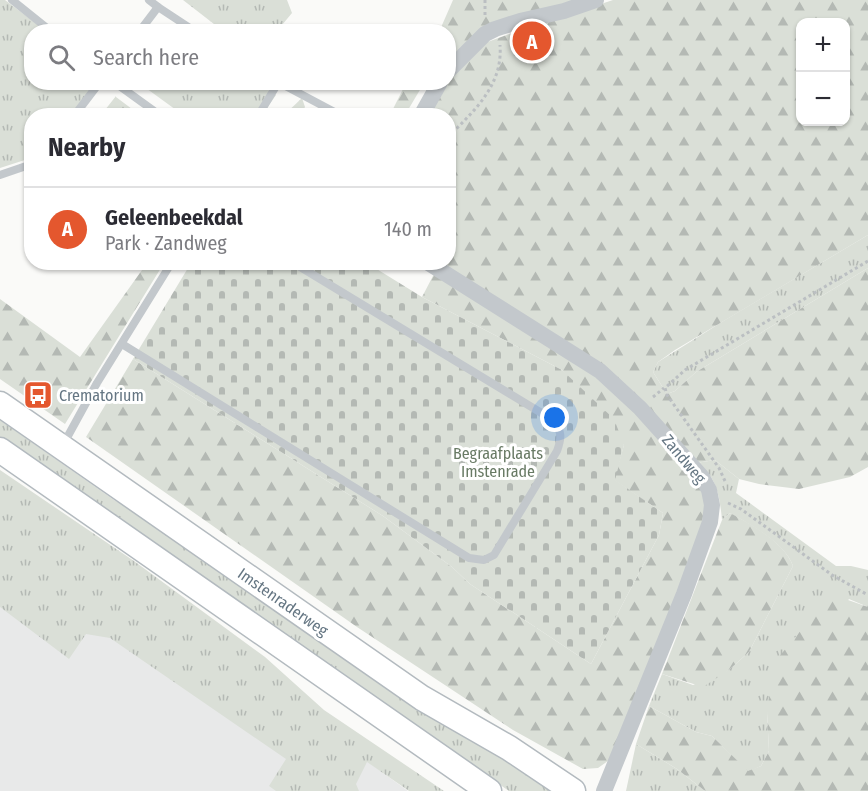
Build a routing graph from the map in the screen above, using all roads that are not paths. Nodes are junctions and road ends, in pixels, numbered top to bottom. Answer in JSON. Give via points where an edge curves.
{"nodes":[{"id":1,"x":12,"y":0,"type":"edge"},
{"id":2,"x":148,"y":0,"type":"edge"},
{"id":3,"x":596,"y":0,"type":"edge"},
{"id":4,"x":158,"y":7,"type":"junction"},
{"id":5,"x":42,"y":24,"type":"edge"},
{"id":6,"x":145,"y":24,"type":"edge"},
{"id":7,"x":184,"y":24,"type":"edge"},
{"id":8,"x":456,"y":62,"type":"edge"},
{"id":9,"x":94,"y":90,"type":"edge"},
{"id":10,"x":125,"y":90,"type":"edge"},
{"id":11,"x":273,"y":90,"type":"edge"},
{"id":12,"x":293,"y":90,"type":"edge"},
{"id":13,"x":435,"y":90,"type":"edge"},
{"id":14,"x":80,"y":108,"type":"edge"},
{"id":15,"x":150,"y":108,"type":"edge"},
{"id":16,"x":263,"y":108,"type":"edge"},
{"id":17,"x":327,"y":108,"type":"edge"},
{"id":18,"x":425,"y":108,"type":"edge"},
{"id":19,"x":24,"y":167,"type":"edge"},
{"id":20,"x":0,"y":175,"type":"edge"},
{"id":21,"x":167,"y":270,"type":"edge"},
{"id":22,"x":305,"y":270,"type":"edge"},
{"id":23,"x":440,"y":270,"type":"edge"},
{"id":24,"x":122,"y":344,"type":"junction"},
{"id":25,"x":0,"y":404,"type":"edge"},
{"id":26,"x":61,"y":447,"type":"junction"},
{"id":27,"x":0,"y":450,"type":"edge"},
{"id":28,"x":489,"y":791,"type":"edge"},
{"id":29,"x":573,"y":791,"type":"edge"},
{"id":30,"x":604,"y":791,"type":"edge"}],
"edges":[{"from":1,"to":5,"type":"lane"},
{"from":2,"to":4,"type":"lane"},
{"from":3,"to":8,"type":"street","via":[[485,34]]},
{"from":4,"to":6,"type":"lane"},
{"from":4,"to":7,"type":"lane"},
{"from":9,"to":14,"type":"lane"},
{"from":10,"to":15,"type":"lane"},
{"from":11,"to":16,"type":"lane"},
{"from":12,"to":17,"type":"lane"},
{"from":13,"to":18,"type":"street"},
{"from":19,"to":20,"type":"lane"},
{"from":21,"to":24,"type":"lane"},
{"from":22,"to":24,"type":"lane","via":[[553,420],[561,430],[557,451],[494,555],[484,560],[469,558]]},
{"from":23,"to":30,"type":"street","name":"Zandweg","via":[[600,371],[640,408],[702,477],[709,490],[711,522]]},
{"from":24,"to":26,"type":"lane"},
{"from":25,"to":26,"type":"street","name":"Imstenraderweg"},
{"from":26,"to":29,"type":"street","name":"Imstenraderweg","via":[[422,698],[509,748]]},
{"from":27,"to":28,"type":"street"}]}
